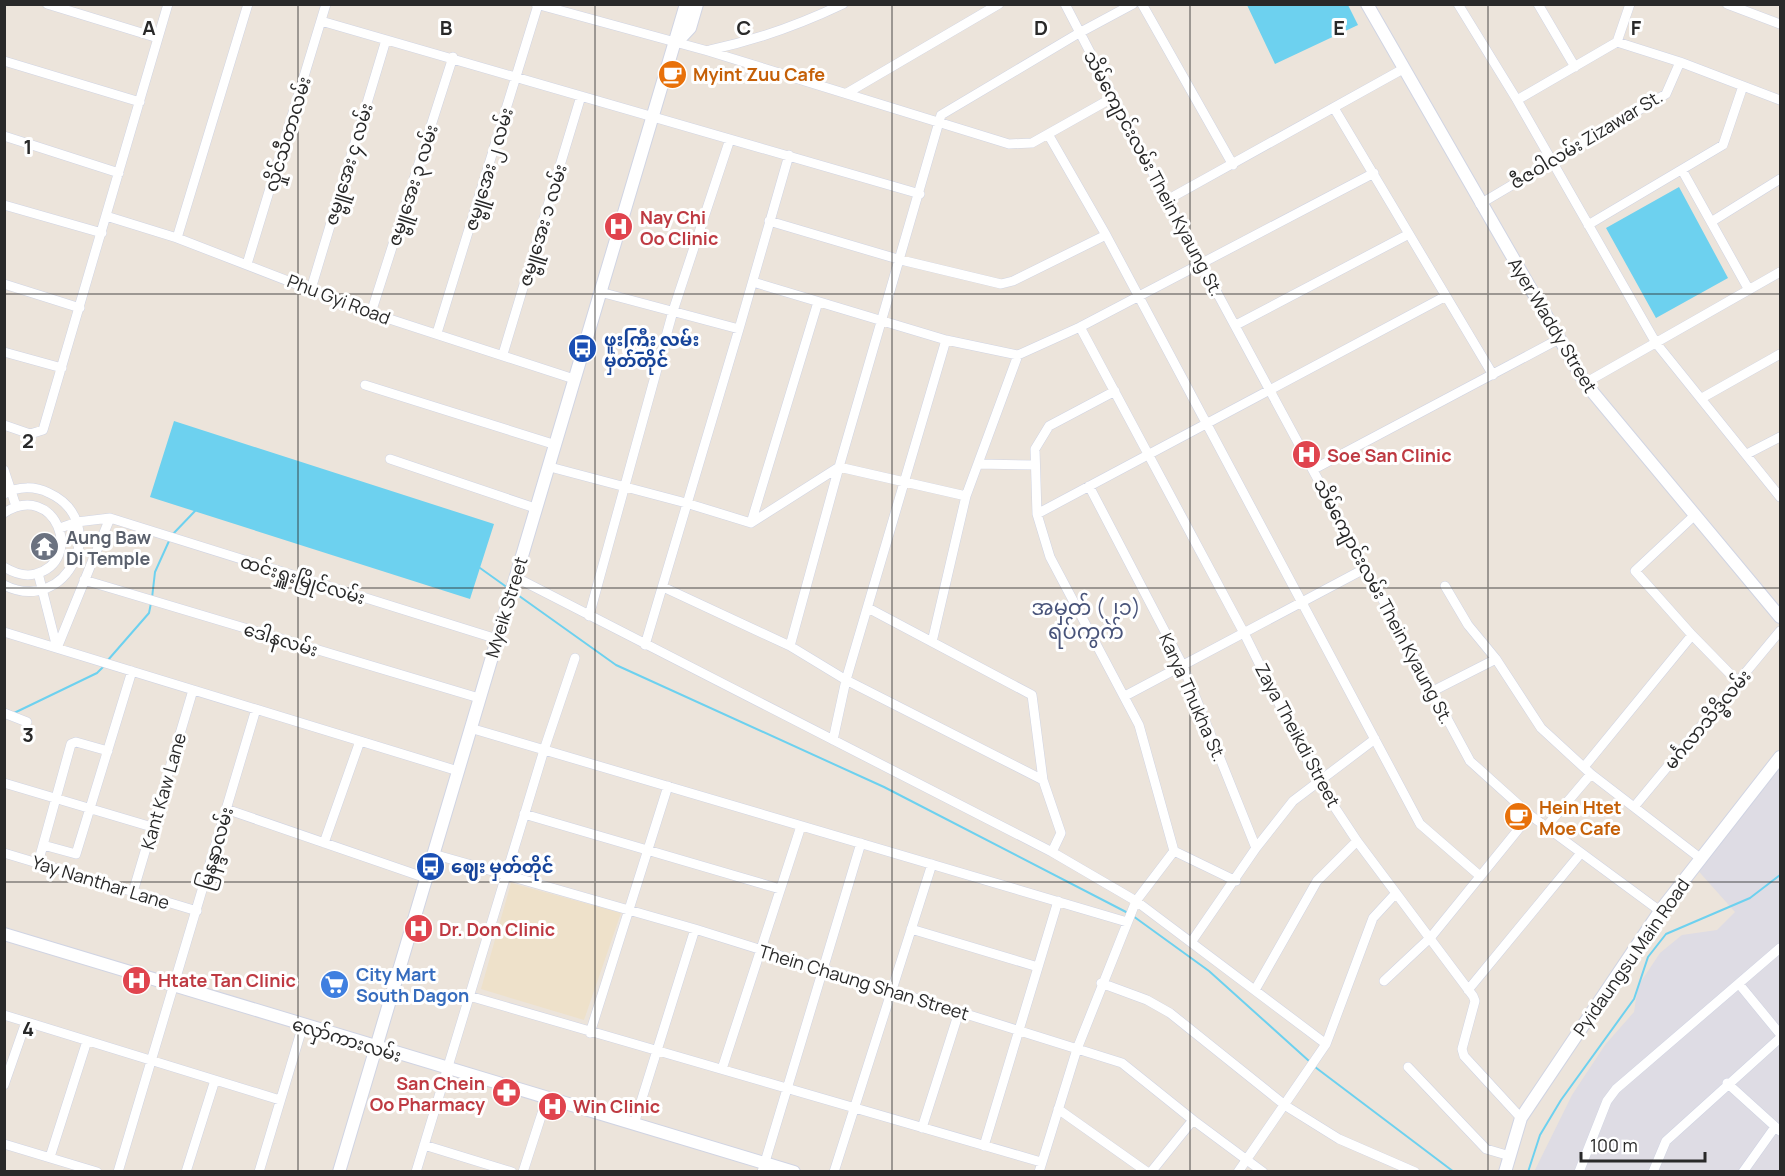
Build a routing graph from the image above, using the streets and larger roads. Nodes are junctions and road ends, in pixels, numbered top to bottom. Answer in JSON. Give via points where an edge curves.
{"nodes":[{"id":1,"x":47,"y":4,"type":"edge"},
{"id":2,"x":168,"y":4,"type":"edge"},
{"id":3,"x":248,"y":4,"type":"edge"},
{"id":4,"x":326,"y":4,"type":"edge"},
{"id":5,"x":686,"y":4,"type":"edge"},
{"id":6,"x":697,"y":4,"type":"edge"},
{"id":7,"x":843,"y":4,"type":"edge"},
{"id":8,"x":999,"y":4,"type":"edge"},
{"id":9,"x":1065,"y":4,"type":"edge"},
{"id":10,"x":1132,"y":4,"type":"edge"},
{"id":11,"x":1142,"y":4,"type":"edge"},
{"id":12,"x":1367,"y":4,"type":"edge"},
{"id":13,"x":1458,"y":4,"type":"edge"},
{"id":14,"x":1538,"y":4,"type":"edge"},
{"id":15,"x":1630,"y":4,"type":"edge"},
{"id":16,"x":1727,"y":4,"type":"edge"},
{"id":17,"x":537,"y":5,"type":"edge"},
{"id":18,"x":321,"y":21,"type":"junction"},
{"id":19,"x":1780,"y":24,"type":"edge"},
{"id":20,"x":1079,"y":33,"type":"junction"},
{"id":21,"x":158,"y":38,"type":"junction"},
{"id":22,"x":386,"y":40,"type":"junction"},
{"id":23,"x":1617,"y":42,"type":"junction"},
{"id":24,"x":676,"y":43,"type":"junction"},
{"id":25,"x":708,"y":51,"type":"junction"},
{"id":26,"x":453,"y":57,"type":"junction"},
{"id":27,"x":4,"y":61,"type":"edge"},
{"id":28,"x":1680,"y":62,"type":"junction"},
{"id":29,"x":1575,"y":67,"type":"junction"},
{"id":30,"x":1403,"y":69,"type":"junction"},
{"id":31,"x":516,"y":78,"type":"junction"},
{"id":32,"x":1743,"y":86,"type":"junction"},
{"id":33,"x":847,"y":93,"type":"junction"},
{"id":34,"x":581,"y":96,"type":"junction"},
{"id":35,"x":1112,"y":98,"type":"junction"},
{"id":36,"x":1517,"y":100,"type":"junction"},
{"id":37,"x":1780,"y":100,"type":"edge"},
{"id":38,"x":140,"y":102,"type":"junction"},
{"id":39,"x":1334,"y":108,"type":"junction"},
{"id":40,"x":651,"y":117,"type":"junction"},
{"id":41,"x":938,"y":121,"type":"junction"},
{"id":42,"x":1048,"y":134,"type":"junction"},
{"id":43,"x":4,"y":136,"type":"edge"},
{"id":44,"x":730,"y":139,"type":"junction"},
{"id":45,"x":789,"y":155,"type":"junction"},
{"id":46,"x":1551,"y":161,"type":"junction"},
{"id":47,"x":1233,"y":165,"type":"junction"},
{"id":48,"x":1682,"y":170,"type":"junction"},
{"id":49,"x":119,"y":173,"type":"junction"},
{"id":50,"x":1374,"y":173,"type":"junction"},
{"id":51,"x":1780,"y":179,"type":"edge"},
{"id":52,"x":920,"y":194,"type":"junction"},
{"id":53,"x":1167,"y":201,"type":"junction"},
{"id":54,"x":4,"y":204,"type":"edge"},
{"id":55,"x":1480,"y":204,"type":"junction"},
{"id":56,"x":106,"y":216,"type":"junction"},
{"id":57,"x":769,"y":221,"type":"junction"},
{"id":58,"x":1711,"y":222,"type":"junction"},
{"id":59,"x":1588,"y":225,"type":"junction"},
{"id":60,"x":102,"y":233,"type":"junction"},
{"id":61,"x":1409,"y":234,"type":"junction"},
{"id":62,"x":1106,"y":235,"type":"junction"},
{"id":63,"x":177,"y":238,"type":"junction"},
{"id":64,"x":901,"y":260,"type":"junction"},
{"id":65,"x":1202,"y":262,"type":"junction"},
{"id":66,"x":247,"y":264,"type":"junction"},
{"id":67,"x":1780,"y":272,"type":"edge"},
{"id":68,"x":753,"y":282,"type":"junction"},
{"id":69,"x":4,"y":284,"type":"edge"},
{"id":70,"x":311,"y":289,"type":"junction"},
{"id":71,"x":1749,"y":290,"type":"junction"},
{"id":72,"x":600,"y":292,"type":"junction"},
{"id":73,"x":1138,"y":296,"type":"junction"},
{"id":74,"x":1446,"y":296,"type":"junction"},
{"id":75,"x":818,"y":302,"type":"junction"},
{"id":76,"x":80,"y":308,"type":"junction"},
{"id":77,"x":673,"y":311,"type":"junction"},
{"id":78,"x":371,"y":313,"type":"junction"},
{"id":79,"x":882,"y":321,"type":"junction"},
{"id":80,"x":1236,"y":325,"type":"junction"},
{"id":81,"x":1080,"y":327,"type":"junction"},
{"id":82,"x":738,"y":329,"type":"junction"},
{"id":83,"x":437,"y":333,"type":"junction"},
{"id":84,"x":1559,"y":339,"type":"junction"},
{"id":85,"x":946,"y":340,"type":"junction"},
{"id":86,"x":1656,"y":343,"type":"junction"},
{"id":87,"x":4,"y":352,"type":"edge"},
{"id":88,"x":503,"y":354,"type":"junction"},
{"id":89,"x":1780,"y":354,"type":"edge"},
{"id":90,"x":1018,"y":355,"type":"junction"},
{"id":91,"x":62,"y":368,"type":"junction"},
{"id":92,"x":1493,"y":375,"type":"junction"},
{"id":93,"x":574,"y":379,"type":"junction"},
{"id":94,"x":365,"y":384,"type":"dead end"},
{"id":95,"x":1585,"y":384,"type":"junction"},
{"id":96,"x":1270,"y":390,"type":"junction"},
{"id":97,"x":1115,"y":391,"type":"junction"},
{"id":98,"x":1702,"y":398,"type":"junction"},
{"id":99,"x":1206,"y":424,"type":"junction"},
{"id":100,"x":4,"y":425,"type":"edge"},
{"id":101,"x":1780,"y":437,"type":"edge"},
{"id":102,"x":556,"y":445,"type":"junction"},
{"id":103,"x":1149,"y":454,"type":"junction"},
{"id":104,"x":1747,"y":454,"type":"junction"},
{"id":105,"x":390,"y":459,"type":"dead end"},
{"id":106,"x":978,"y":464,"type":"junction"},
{"id":107,"x":1035,"y":465,"type":"junction"},
{"id":108,"x":839,"y":466,"type":"junction"},
{"id":109,"x":550,"y":467,"type":"junction"},
{"id":110,"x":1314,"y":469,"type":"junction"},
{"id":111,"x":4,"y":470,"type":"edge"},
{"id":112,"x":904,"y":482,"type":"junction"},
{"id":113,"x":1089,"y":486,"type":"junction"},
{"id":114,"x":625,"y":487,"type":"junction"},
{"id":115,"x":7,"y":492,"type":"edge"},
{"id":116,"x":966,"y":496,"type":"junction"},
{"id":117,"x":1780,"y":498,"type":"edge"},
{"id":118,"x":686,"y":503,"type":"junction"},
{"id":119,"x":16,"y":506,"type":"junction"},
{"id":120,"x":536,"y":508,"type":"junction"},
{"id":121,"x":4,"y":513,"type":"edge"},
{"id":122,"x":1037,"y":514,"type":"junction"},
{"id":123,"x":1695,"y":515,"type":"junction"},
{"id":124,"x":110,"y":518,"type":"junction"},
{"id":125,"x":77,"y":522,"type":"junction"},
{"id":126,"x":751,"y":523,"type":"junction"},
{"id":127,"x":60,"y":528,"type":"junction"},
{"id":128,"x":4,"y":567,"type":"edge"},
{"id":129,"x":1366,"y":568,"type":"junction"},
{"id":130,"x":38,"y":573,"type":"junction"},
{"id":131,"x":515,"y":577,"type":"junction"},
{"id":132,"x":84,"y":580,"type":"junction"},
{"id":133,"x":4,"y":585,"type":"edge"},
{"id":134,"x":1445,"y":586,"type":"dead end"},
{"id":135,"x":663,"y":587,"type":"junction"},
{"id":136,"x":43,"y":589,"type":"junction"},
{"id":137,"x":1300,"y":604,"type":"junction"},
{"id":138,"x":868,"y":608,"type":"junction"},
{"id":139,"x":589,"y":616,"type":"junction"},
{"id":140,"x":1780,"y":617,"type":"edge"},
{"id":141,"x":1780,"y":631,"type":"edge"},
{"id":142,"x":4,"y":632,"type":"edge"},
{"id":143,"x":1244,"y":633,"type":"junction"},
{"id":144,"x":1692,"y":635,"type":"junction"},
{"id":145,"x":497,"y":639,"type":"junction"},
{"id":146,"x":932,"y":642,"type":"junction"},
{"id":147,"x":645,"y":645,"type":"junction"},
{"id":148,"x":790,"y":646,"type":"junction"},
{"id":149,"x":57,"y":648,"type":"junction"},
{"id":150,"x":575,"y":658,"type":"dead end"},
{"id":151,"x":1496,"y":659,"type":"junction"},
{"id":152,"x":1183,"y":666,"type":"junction"},
{"id":153,"x":132,"y":671,"type":"junction"},
{"id":154,"x":846,"y":680,"type":"junction"},
{"id":155,"x":1738,"y":682,"type":"junction"},
{"id":156,"x":193,"y":690,"type":"junction"},
{"id":157,"x":1433,"y":691,"type":"junction"},
{"id":158,"x":1125,"y":696,"type":"junction"},
{"id":159,"x":479,"y":698,"type":"junction"},
{"id":160,"x":256,"y":709,"type":"junction"},
{"id":161,"x":4,"y":713,"type":"edge"},
{"id":162,"x":27,"y":722,"type":"dead end"},
{"id":163,"x":470,"y":728,"type":"junction"},
{"id":164,"x":833,"y":740,"type":"junction"},
{"id":165,"x":1375,"y":740,"type":"junction"},
{"id":166,"x":360,"y":741,"type":"junction"},
{"id":167,"x":544,"y":750,"type":"junction"},
{"id":168,"x":108,"y":751,"type":"junction"},
{"id":169,"x":1780,"y":757,"type":"edge"},
{"id":170,"x":1587,"y":770,"type":"junction"},
{"id":171,"x":458,"y":771,"type":"junction"},
{"id":172,"x":1043,"y":780,"type":"junction"},
{"id":173,"x":1318,"y":782,"type":"junction"},
{"id":174,"x":4,"y":783,"type":"edge"},
{"id":175,"x":668,"y":786,"type":"junction"},
{"id":176,"x":57,"y":799,"type":"junction"},
{"id":177,"x":1634,"y":807,"type":"junction"},
{"id":178,"x":90,"y":809,"type":"junction"},
{"id":179,"x":226,"y":809,"type":"junction"},
{"id":180,"x":524,"y":814,"type":"junction"},
{"id":181,"x":1530,"y":815,"type":"junction"},
{"id":182,"x":801,"y":825,"type":"junction"},
{"id":183,"x":152,"y":827,"type":"junction"},
{"id":184,"x":1546,"y":827,"type":"junction"},
{"id":185,"x":1357,"y":841,"type":"junction"},
{"id":186,"x":324,"y":843,"type":"junction"},
{"id":187,"x":861,"y":843,"type":"junction"},
{"id":188,"x":44,"y":845,"type":"junction"},
{"id":189,"x":1256,"y":848,"type":"junction"},
{"id":190,"x":648,"y":850,"type":"junction"},
{"id":191,"x":1174,"y":851,"type":"junction"},
{"id":192,"x":1052,"y":852,"type":"junction"},
{"id":193,"x":4,"y":853,"type":"edge"},
{"id":194,"x":1581,"y":853,"type":"junction"},
{"id":195,"x":433,"y":854,"type":"junction"},
{"id":196,"x":1700,"y":858,"type":"junction"},
{"id":197,"x":38,"y":863,"type":"junction"},
{"id":198,"x":932,"y":864,"type":"junction"},
{"id":199,"x":506,"y":874,"type":"junction"},
{"id":200,"x":1480,"y":876,"type":"junction"},
{"id":201,"x":426,"y":878,"type":"junction"},
{"id":202,"x":1236,"y":881,"type":"junction"},
{"id":203,"x":780,"y":889,"type":"junction"},
{"id":204,"x":133,"y":892,"type":"junction"},
{"id":205,"x":1396,"y":893,"type":"junction"},
{"id":206,"x":1058,"y":901,"type":"junction"},
{"id":207,"x":1134,"y":905,"type":"junction"},
{"id":208,"x":629,"y":910,"type":"junction"},
{"id":209,"x":196,"y":911,"type":"junction"},
{"id":210,"x":1660,"y":912,"type":"junction"},
{"id":211,"x":1128,"y":921,"type":"junction"},
{"id":212,"x":695,"y":929,"type":"junction"},
{"id":213,"x":911,"y":929,"type":"junction"},
{"id":214,"x":4,"y":934,"type":"edge"},
{"id":215,"x":1431,"y":937,"type":"junction"},
{"id":216,"x":1192,"y":941,"type":"junction"},
{"id":217,"x":1780,"y":948,"type":"edge"},
{"id":218,"x":760,"y":950,"type":"junction"},
{"id":219,"x":1038,"y":967,"type":"junction"},
{"id":220,"x":823,"y":969,"type":"junction"},
{"id":221,"x":1384,"y":981,"type":"dead end"},
{"id":222,"x":1101,"y":983,"type":"junction"},
{"id":223,"x":1738,"y":984,"type":"junction"},
{"id":224,"x":174,"y":986,"type":"junction"},
{"id":225,"x":1255,"y":990,"type":"junction"},
{"id":226,"x":1468,"y":990,"type":"junction"},
{"id":227,"x":892,"y":991,"type":"junction"},
{"id":228,"x":469,"y":996,"type":"junction"},
{"id":229,"x":959,"y":1012,"type":"junction"},
{"id":230,"x":4,"y":1015,"type":"edge"},
{"id":231,"x":26,"y":1022,"type":"junction"},
{"id":232,"x":303,"y":1025,"type":"junction"},
{"id":233,"x":1018,"y":1030,"type":"junction"},
{"id":234,"x":590,"y":1033,"type":"junction"},
{"id":235,"x":1780,"y":1036,"type":"edge"},
{"id":236,"x":87,"y":1041,"type":"junction"},
{"id":237,"x":376,"y":1047,"type":"junction"},
{"id":238,"x":1324,"y":1048,"type":"junction"},
{"id":239,"x":1077,"y":1049,"type":"junction"},
{"id":240,"x":656,"y":1051,"type":"junction"},
{"id":241,"x":152,"y":1061,"type":"junction"},
{"id":242,"x":1408,"y":1067,"type":"dead end"},
{"id":243,"x":447,"y":1068,"type":"junction"},
{"id":244,"x":722,"y":1069,"type":"junction"},
{"id":245,"x":215,"y":1080,"type":"junction"},
{"id":246,"x":1727,"y":1083,"type":"junction"},
{"id":247,"x":4,"y":1085,"type":"edge"},
{"id":248,"x":787,"y":1089,"type":"junction"},
{"id":249,"x":547,"y":1098,"type":"junction"},
{"id":250,"x":280,"y":1100,"type":"junction"},
{"id":251,"x":1286,"y":1106,"type":"junction"},
{"id":252,"x":854,"y":1108,"type":"junction"},
{"id":253,"x":1058,"y":1109,"type":"junction"},
{"id":254,"x":1521,"y":1118,"type":"junction"},
{"id":255,"x":1193,"y":1120,"type":"junction"},
{"id":256,"x":634,"y":1124,"type":"junction"},
{"id":257,"x":922,"y":1128,"type":"junction"},
{"id":258,"x":1778,"y":1129,"type":"edge"},
{"id":259,"x":4,"y":1144,"type":"edge"},
{"id":260,"x":424,"y":1145,"type":"junction"},
{"id":261,"x":984,"y":1146,"type":"junction"},
{"id":262,"x":1510,"y":1156,"type":"junction"},
{"id":263,"x":50,"y":1157,"type":"junction"},
{"id":264,"x":1246,"y":1161,"type":"junction"},
{"id":265,"x":764,"y":1167,"type":"edge"},
{"id":266,"x":1040,"y":1167,"type":"edge"},
{"id":267,"x":98,"y":1172,"type":"edge"},
{"id":268,"x":118,"y":1172,"type":"edge"},
{"id":269,"x":186,"y":1172,"type":"edge"},
{"id":270,"x":259,"y":1172,"type":"edge"},
{"id":271,"x":339,"y":1172,"type":"edge"},
{"id":272,"x":416,"y":1172,"type":"edge"},
{"id":273,"x":512,"y":1172,"type":"edge"},
{"id":274,"x":523,"y":1172,"type":"edge"},
{"id":275,"x":794,"y":1172,"type":"edge"},
{"id":276,"x":834,"y":1172,"type":"edge"},
{"id":277,"x":1149,"y":1172,"type":"edge"},
{"id":278,"x":1238,"y":1172,"type":"edge"},
{"id":279,"x":1263,"y":1172,"type":"edge"},
{"id":280,"x":1415,"y":1172,"type":"edge"},
{"id":281,"x":1505,"y":1172,"type":"edge"},
{"id":282,"x":1579,"y":1172,"type":"edge"},
{"id":283,"x":1653,"y":1172,"type":"edge"},
{"id":284,"x":1743,"y":1172,"type":"edge"}],
"edges":[{"from":1,"to":21,"type":"street"},
{"from":2,"to":21,"type":"street"},
{"from":3,"to":63,"type":"street"},
{"from":4,"to":18,"type":"street","name":"လှိုင်သီတာလမ်း"},
{"from":5,"to":24,"type":"street"},
{"from":6,"to":24,"type":"street","via":[[690,28]]},
{"from":7,"to":25,"type":"street","via":[[780,32]]},
{"from":8,"to":33,"type":"street"},
{"from":9,"to":20,"type":"street","name":"သိမ်ကျောင်းလမ်း Thein Kyaung St."},
{"from":10,"to":20,"type":"street"},
{"from":11,"to":47,"type":"street"},
{"from":12,"to":30,"type":"street","name":"Ayer Waddy Street"},
{"from":13,"to":36,"type":"street"},
{"from":14,"to":29,"type":"street"},
{"from":15,"to":23,"type":"street"},
{"from":16,"to":19,"type":"street"},
{"from":17,"to":24,"type":"street"},
{"from":17,"to":31,"type":"street","name":"ဇမ္ဗူအေး ၂ လမ်း"},
{"from":18,"to":22,"type":"street"},
{"from":18,"to":66,"type":"street","name":"လှိုင်သီတာလမ်း"},
{"from":20,"to":35,"type":"street","name":"သိမ်ကျောင်းလမ်း Thein Kyaung St."},
{"from":20,"to":41,"type":"street","via":[[946,109]]},
{"from":21,"to":38,"type":"street"},
{"from":22,"to":26,"type":"street"},
{"from":22,"to":70,"type":"street","name":"ဇမ္ဗူအေး ၄ လမ်း"},
{"from":23,"to":28,"type":"street"},
{"from":23,"to":29,"type":"street"},
{"from":24,"to":25,"type":"street"},
{"from":24,"to":40,"type":"street","name":"Myeik Street"},
{"from":25,"to":33,"type":"street"},
{"from":26,"to":31,"type":"street"},
{"from":26,"to":78,"type":"street","name":"ဇမ္ဗူအေး ၃ လမ်း"},
{"from":27,"to":38,"type":"street"},
{"from":28,"to":32,"type":"street"},
{"from":28,"to":46,"type":"street","name":"ဇီဇဝါလမ်း Zizawar St.","via":[[1666,94]]},
{"from":29,"to":36,"type":"street"},
{"from":30,"to":39,"type":"street"},
{"from":30,"to":55,"type":"street","name":"Ayer Waddy Street"},
{"from":31,"to":34,"type":"street"},
{"from":31,"to":83,"type":"street","name":"ဇမ္ဗူအေး ၂ လမ်း"},
{"from":32,"to":37,"type":"street"},
{"from":32,"to":48,"type":"street","via":[[1723,145]]},
{"from":33,"to":41,"type":"street"},
{"from":34,"to":40,"type":"street"},
{"from":34,"to":88,"type":"street","name":"ဇမ္ဗူအေး ၁ လမ်း"},
{"from":35,"to":42,"type":"street"},
{"from":35,"to":53,"type":"street","name":"သိမ်ကျောင်းလမ်း Thein Kyaung St."},
{"from":36,"to":46,"type":"street"},
{"from":38,"to":49,"type":"street"},
{"from":39,"to":47,"type":"street"},
{"from":39,"to":50,"type":"street"},
{"from":40,"to":44,"type":"street"},
{"from":40,"to":72,"type":"street","name":"Myeik Street"},
{"from":41,"to":42,"type":"street","via":[[1010,144],[1032,143]]},
{"from":41,"to":52,"type":"street"},
{"from":42,"to":62,"type":"street"},
{"from":43,"to":49,"type":"street"},
{"from":44,"to":45,"type":"street"},
{"from":44,"to":77,"type":"street"},
{"from":45,"to":52,"type":"street"},
{"from":45,"to":57,"type":"street"},
{"from":46,"to":55,"type":"street","name":"ဇီဇဝါလမ်း Zizawar St."},
{"from":46,"to":59,"type":"street"},
{"from":47,"to":53,"type":"street"},
{"from":48,"to":58,"type":"street"},
{"from":48,"to":59,"type":"street"},
{"from":49,"to":56,"type":"street"},
{"from":50,"to":61,"type":"street"},
{"from":50,"to":65,"type":"street"},
{"from":51,"to":58,"type":"street"},
{"from":52,"to":64,"type":"street"},
{"from":53,"to":65,"type":"street","name":"သိမ်ကျောင်းလမ်း Thein Kyaung St."},
{"from":54,"to":60,"type":"street"},
{"from":55,"to":84,"type":"street","name":"Ayer Waddy Street"},
{"from":56,"to":60,"type":"street"},
{"from":56,"to":63,"type":"street","name":"Phu Gyi Road"},
{"from":57,"to":64,"type":"street"},
{"from":57,"to":68,"type":"street"},
{"from":58,"to":71,"type":"street"},
{"from":59,"to":86,"type":"street"},
{"from":60,"to":76,"type":"street"},
{"from":61,"to":74,"type":"street"},
{"from":61,"to":80,"type":"street"},
{"from":62,"to":64,"type":"street","via":[[1001,284]]},
{"from":62,"to":73,"type":"street"},
{"from":63,"to":66,"type":"street","name":"Phu Gyi Road"},
{"from":64,"to":79,"type":"street"},
{"from":65,"to":73,"type":"street"},
{"from":65,"to":80,"type":"street","name":"သိမ်ကျောင်းလမ်း Thein Kyaung St."},
{"from":66,"to":70,"type":"street","name":"Phu Gyi Road"},
{"from":67,"to":71,"type":"street"},
{"from":68,"to":75,"type":"street"},
{"from":68,"to":82,"type":"street"},
{"from":69,"to":76,"type":"street"},
{"from":70,"to":78,"type":"street","name":"Phu Gyi Road"},
{"from":71,"to":86,"type":"street"},
{"from":72,"to":77,"type":"street"},
{"from":72,"to":93,"type":"street","name":"Myeik Street"},
{"from":73,"to":81,"type":"street"},
{"from":73,"to":99,"type":"street"},
{"from":74,"to":92,"type":"street"},
{"from":74,"to":96,"type":"street"},
{"from":75,"to":79,"type":"street"},
{"from":75,"to":126,"type":"street"},
{"from":76,"to":91,"type":"street"},
{"from":77,"to":82,"type":"street"},
{"from":77,"to":114,"type":"street"},
{"from":78,"to":83,"type":"street","name":"Phu Gyi Road"},
{"from":79,"to":85,"type":"street"},
{"from":79,"to":108,"type":"street"},
{"from":80,"to":96,"type":"street","name":"သိမ်ကျောင်းလမ်း Thein Kyaung St."},
{"from":81,"to":90,"type":"street"},
{"from":81,"to":97,"type":"street","name":"Zaya Theikdi Street"},
{"from":82,"to":118,"type":"street"},
{"from":83,"to":88,"type":"street","name":"Phu Gyi Road"},
{"from":84,"to":92,"type":"street"},
{"from":84,"to":95,"type":"street","name":"Ayer Waddy Street"},
{"from":85,"to":90,"type":"street"},
{"from":85,"to":112,"type":"street"},
{"from":86,"to":95,"type":"street"},
{"from":86,"to":98,"type":"street"},
{"from":87,"to":91,"type":"street"},
{"from":88,"to":93,"type":"street","name":"Phu Gyi Road"},
{"from":89,"to":98,"type":"street"},
{"from":90,"to":106,"type":"street"},
{"from":91,"to":100,"type":"street","via":[[43,430],[30,434]]},
{"from":92,"to":110,"type":"street"},
{"from":93,"to":102,"type":"street","name":"Myeik Street"},
{"from":94,"to":102,"type":"street"},
{"from":95,"to":123,"type":"street","name":"Ayer Waddy Street"},
{"from":96,"to":99,"type":"street"},
{"from":96,"to":110,"type":"street","name":"သိမ်ကျောင်းလမ်း Thein Kyaung St."},
{"from":97,"to":103,"type":"street","name":"Zaya Theikdi Street"},
{"from":97,"to":107,"type":"street","via":[[1049,426],[1035,448]]},
{"from":98,"to":104,"type":"street"},
{"from":99,"to":103,"type":"street"},
{"from":99,"to":137,"type":"street"},
{"from":101,"to":104,"type":"street"},
{"from":102,"to":109,"type":"street","name":"Myeik Street"},
{"from":103,"to":113,"type":"street"},
{"from":103,"to":143,"type":"street","name":"Zaya Theikdi Street"},
{"from":104,"to":117,"type":"street"},
{"from":105,"to":120,"type":"street"},
{"from":106,"to":107,"type":"street"},
{"from":106,"to":116,"type":"street"},
{"from":107,"to":122,"type":"street"},
{"from":108,"to":112,"type":"street"},
{"from":108,"to":126,"type":"street"},
{"from":108,"to":148,"type":"street"},
{"from":109,"to":114,"type":"street"},
{"from":109,"to":120,"type":"street","name":"Myeik Street"},
{"from":110,"to":129,"type":"street","name":"သိမ်ကျောင်းလမ်း Thein Kyaung St."},
{"from":111,"to":115,"type":"street"},
{"from":112,"to":116,"type":"street"},
{"from":112,"to":138,"type":"street"},
{"from":113,"to":122,"type":"street"},
{"from":113,"to":152,"type":"street","name":"Karya Thukha St."},
{"from":114,"to":118,"type":"street"},
{"from":114,"to":139,"type":"street"},
{"from":115,"to":119,"type":"street"},
{"from":115,"to":125,"type":"street","via":[[26,488],[57,496]]},
{"from":116,"to":146,"type":"street"},
{"from":118,"to":126,"type":"street"},
{"from":118,"to":135,"type":"street"},
{"from":119,"to":121,"type":"street"},
{"from":119,"to":127,"type":"street","via":[[39,507]]},
{"from":120,"to":131,"type":"street","name":"Myeik Street"},
{"from":122,"to":158,"type":"street","via":[[1050,557]]},
{"from":123,"to":140,"type":"street","name":"Ayer Waddy Street"},
{"from":123,"to":144,"type":"street","via":[[1635,571]]},
{"from":124,"to":125,"type":"street"},
{"from":124,"to":132,"type":"street"},
{"from":124,"to":145,"type":"street","name":"ထင်းရှူးမြိုင်လမ်း"},
{"from":125,"to":127,"type":"street"},
{"from":125,"to":136,"type":"street","via":[[80,538],[74,563],[58,582]]},
{"from":127,"to":130,"type":"street","via":[[62,545],[58,556]]},
{"from":128,"to":130,"type":"street","via":[[21,575]]},
{"from":129,"to":137,"type":"street"},
{"from":129,"to":157,"type":"street","name":"သိမ်ကျောင်းလမ်း Thein Kyaung St."},
{"from":130,"to":136,"type":"street"},
{"from":131,"to":139,"type":"street"},
{"from":131,"to":145,"type":"street","name":"Myeik Street"},
{"from":132,"to":149,"type":"street"},
{"from":132,"to":159,"type":"street","name":"ဒေါနလမ်း"},
{"from":133,"to":136,"type":"street","via":[[28,591]]},
{"from":134,"to":151,"type":"street","via":[[1468,625]]},
{"from":135,"to":147,"type":"street"},
{"from":135,"to":148,"type":"street"},
{"from":136,"to":149,"type":"street"},
{"from":137,"to":143,"type":"street"},
{"from":137,"to":165,"type":"street"},
{"from":138,"to":146,"type":"street"},
{"from":138,"to":154,"type":"street"},
{"from":139,"to":147,"type":"street"},
{"from":141,"to":155,"type":"street","name":"မင်္ဂလာသိဒ္ဓိလမ်း"},
{"from":142,"to":149,"type":"street"},
{"from":143,"to":152,"type":"street"},
{"from":143,"to":173,"type":"street","name":"Zaya Theikdi Street"},
{"from":144,"to":155,"type":"street"},
{"from":144,"to":170,"type":"street"},
{"from":145,"to":159,"type":"street","name":"Myeik Street"},
{"from":146,"to":172,"type":"street","via":[[1032,695]]},
{"from":147,"to":164,"type":"street"},
{"from":148,"to":154,"type":"street"},
{"from":149,"to":153,"type":"street"},
{"from":150,"to":167,"type":"street"},
{"from":151,"to":157,"type":"street"},
{"from":151,"to":170,"type":"street","via":[[1541,729]]},
{"from":152,"to":158,"type":"street"},
{"from":152,"to":189,"type":"street","name":"Karya Thukha St."},
{"from":153,"to":156,"type":"street"},
{"from":153,"to":168,"type":"street"},
{"from":154,"to":164,"type":"street"},
{"from":154,"to":172,"type":"street"},
{"from":155,"to":177,"type":"street","name":"မင်္ဂလာသိဒ္ဓိလမ်း"},
{"from":156,"to":160,"type":"street"},
{"from":156,"to":183,"type":"street","name":"Kant Kaw Lane"},
{"from":157,"to":181,"type":"street","name":"သိမ်ကျောင်းလမ်း Thein Kyaung St.","via":[[1470,761]]},
{"from":158,"to":191,"type":"street","via":[[1138,725]]},
{"from":159,"to":163,"type":"street","name":"Myeik Street"},
{"from":160,"to":166,"type":"street"},
{"from":160,"to":179,"type":"street","name":"မြနန္ဒာလမ်း"},
{"from":161,"to":162,"type":"street"},
{"from":163,"to":167,"type":"street"},
{"from":163,"to":171,"type":"street","name":"Myeik Street"},
{"from":164,"to":192,"type":"street"},
{"from":165,"to":173,"type":"street"},
{"from":165,"to":200,"type":"street","via":[[1420,824]]},
{"from":166,"to":171,"type":"street"},
{"from":166,"to":186,"type":"street"},
{"from":167,"to":175,"type":"street"},
{"from":167,"to":180,"type":"street"},
{"from":168,"to":176,"type":"street","via":[[71,744]]},
{"from":168,"to":178,"type":"street"},
{"from":169,"to":196,"type":"street","name":"Pyidaungsu Main Road"},
{"from":170,"to":177,"type":"street"},
{"from":170,"to":184,"type":"street"},
{"from":171,"to":195,"type":"street","name":"Myeik Street"},
{"from":172,"to":192,"type":"street","via":[[1061,833]]},
{"from":173,"to":185,"type":"street","name":"Zaya Theikdi Street"},
{"from":173,"to":189,"type":"street","via":[[1293,801]]},
{"from":174,"to":176,"type":"street"},
{"from":175,"to":182,"type":"street"},
{"from":175,"to":190,"type":"street"},
{"from":176,"to":178,"type":"street"},
{"from":176,"to":188,"type":"street"},
{"from":177,"to":196,"type":"street"},
{"from":178,"to":183,"type":"street"},
{"from":178,"to":188,"type":"street","via":[[76,854]]},
{"from":179,"to":186,"type":"street"},
{"from":179,"to":209,"type":"street","name":"မြနန္ဒာလမ်း"},
{"from":180,"to":190,"type":"street"},
{"from":180,"to":199,"type":"street"},
{"from":181,"to":184,"type":"street","name":"သိမ်ကျောင်းလမ်း Thein Kyaung St."},
{"from":181,"to":200,"type":"street"},
{"from":182,"to":187,"type":"street"},
{"from":182,"to":203,"type":"street"},
{"from":183,"to":204,"type":"street","name":"Kant Kaw Lane"},
{"from":184,"to":194,"type":"street","name":"သိမ်ကျောင်းလမ်း Thein Kyaung St."},
{"from":185,"to":205,"type":"street","name":"Zaya Theikdi Street"},
{"from":185,"to":225,"type":"street","via":[[1317,881]]},
{"from":186,"to":201,"type":"street"},
{"from":187,"to":198,"type":"street"},
{"from":187,"to":220,"type":"street"},
{"from":188,"to":197,"type":"street"},
{"from":189,"to":202,"type":"street"},
{"from":190,"to":203,"type":"street"},
{"from":190,"to":208,"type":"street"},
{"from":191,"to":202,"type":"street"},
{"from":191,"to":207,"type":"street"},
{"from":192,"to":207,"type":"street"},
{"from":193,"to":197,"type":"street","name":"Yay Nanthar Lane"},
{"from":194,"to":210,"type":"street","name":"သိမ်ကျောင်းလမ်း Thein Kyaung St."},
{"from":194,"to":226,"type":"street"},
{"from":195,"to":199,"type":"street","name":"Thein Chaung Shan Street"},
{"from":195,"to":201,"type":"street","name":"Myeik Street"},
{"from":196,"to":210,"type":"street","name":"Pyidaungsu Main Road"},
{"from":197,"to":204,"type":"street","name":"Yay Nanthar Lane"},
{"from":198,"to":206,"type":"street"},
{"from":198,"to":213,"type":"street"},
{"from":199,"to":208,"type":"street","name":"Thein Chaung Shan Street"},
{"from":199,"to":228,"type":"street"},
{"from":200,"to":215,"type":"street"},
{"from":201,"to":237,"type":"street","name":"Myeik Street"},
{"from":202,"to":216,"type":"street"},
{"from":203,"to":218,"type":"street"},
{"from":204,"to":209,"type":"street","name":"Yay Nanthar Lane"},
{"from":205,"to":215,"type":"street","name":"Zaya Theikdi Street"},
{"from":205,"to":238,"type":"street","via":[[1373,918]]},
{"from":206,"to":211,"type":"street"},
{"from":206,"to":219,"type":"street"},
{"from":207,"to":211,"type":"street"},
{"from":207,"to":216,"type":"street"},
{"from":208,"to":212,"type":"street","name":"Thein Chaung Shan Street"},
{"from":208,"to":234,"type":"street"},
{"from":209,"to":224,"type":"street","name":"မြနန္ဒာလမ်း"},
{"from":210,"to":254,"type":"street","name":"Pyidaungsu Main Road"},
{"from":211,"to":222,"type":"street"},
{"from":212,"to":218,"type":"street","name":"Thein Chaung Shan Street"},
{"from":212,"to":240,"type":"street"},
{"from":213,"to":219,"type":"street"},
{"from":213,"to":227,"type":"street"},
{"from":214,"to":224,"type":"street","name":"လှော်ကားလမ်း"},
{"from":215,"to":221,"type":"street"},
{"from":215,"to":226,"type":"street","name":"Zaya Theikdi Street"},
{"from":216,"to":225,"type":"street"},
{"from":217,"to":223,"type":"street"},
{"from":218,"to":220,"type":"street","name":"Thein Chaung Shan Street"},
{"from":218,"to":244,"type":"street"},
{"from":219,"to":233,"type":"street"},
{"from":220,"to":227,"type":"street","name":"Thein Chaung Shan Street"},
{"from":220,"to":248,"type":"street"},
{"from":222,"to":239,"type":"street"},
{"from":222,"to":251,"type":"street","via":[[1170,1013]]},
{"from":223,"to":235,"type":"street"},
{"from":223,"to":282,"type":"street","via":[[1616,1089],[1607,1101]]},
{"from":224,"to":232,"type":"street","name":"လှော်ကားလမ်း"},
{"from":224,"to":241,"type":"street","name":"မြနန္ဒာလမ်း"},
{"from":225,"to":238,"type":"street"},
{"from":226,"to":254,"type":"street","name":"Zaya Theikdi Street","via":[[1475,1001],[1462,1049],[1464,1056]]},
{"from":227,"to":229,"type":"street","name":"Thein Chaung Shan Street"},
{"from":227,"to":252,"type":"street"},
{"from":228,"to":234,"type":"street"},
{"from":228,"to":243,"type":"street"},
{"from":229,"to":233,"type":"street","name":"Thein Chaung Shan Street"},
{"from":229,"to":257,"type":"street"},
{"from":230,"to":231,"type":"street"},
{"from":231,"to":236,"type":"street"},
{"from":231,"to":247,"type":"street"},
{"from":232,"to":237,"type":"street","name":"လှော်ကားလမ်း"},
{"from":232,"to":250,"type":"street"},
{"from":233,"to":239,"type":"street","name":"Thein Chaung Shan Street"},
{"from":233,"to":261,"type":"street"},
{"from":234,"to":240,"type":"street"},
{"from":235,"to":246,"type":"street"},
{"from":236,"to":241,"type":"street"},
{"from":236,"to":263,"type":"street"},
{"from":237,"to":243,"type":"street","name":"လှော်ကားလမ်း"},
{"from":237,"to":271,"type":"street","name":"Myeik Street"},
{"from":238,"to":251,"type":"street"},
{"from":239,"to":253,"type":"street"},
{"from":239,"to":255,"type":"street","name":"Thein Chaung Shan Street","via":[[1122,1063]]},
{"from":240,"to":244,"type":"street"},
{"from":240,"to":256,"type":"street"},
{"from":241,"to":245,"type":"street"},
{"from":241,"to":268,"type":"street","name":"မြနန္ဒာလမ်း"},
{"from":242,"to":262,"type":"street","via":[[1486,1149]]},
{"from":243,"to":249,"type":"street","name":"လှော်ကားလမ်း"},
{"from":243,"to":260,"type":"street"},
{"from":244,"to":248,"type":"street"},
{"from":245,"to":250,"type":"street"},
{"from":245,"to":269,"type":"street"},
{"from":246,"to":258,"type":"street"},
{"from":246,"to":283,"type":"street","via":[[1666,1141]]},
{"from":248,"to":252,"type":"street"},
{"from":248,"to":265,"type":"street"},
{"from":249,"to":256,"type":"street","name":"လှော်ကားလမ်း"},
{"from":249,"to":274,"type":"street"},
{"from":250,"to":270,"type":"street"},
{"from":251,"to":264,"type":"street"},
{"from":251,"to":280,"type":"street","via":[[1340,1139]]},
{"from":252,"to":257,"type":"street"},
{"from":252,"to":276,"type":"street"},
{"from":253,"to":266,"type":"street"},
{"from":253,"to":277,"type":"street"},
{"from":254,"to":262,"type":"street","name":"Pyidaungsu Main Road"},
{"from":255,"to":264,"type":"street","name":"Thein Chaung Shan Street"},
{"from":255,"to":277,"type":"street"},
{"from":256,"to":265,"type":"street","name":"လှော်ကားလမ်း"},
{"from":257,"to":261,"type":"street"},
{"from":258,"to":284,"type":"street"},
{"from":259,"to":263,"type":"street"},
{"from":260,"to":272,"type":"street"},
{"from":260,"to":273,"type":"street"},
{"from":261,"to":266,"type":"street"},
{"from":262,"to":281,"type":"street","name":"Pyidaungsu Main Road"},
{"from":263,"to":267,"type":"street"},
{"from":264,"to":278,"type":"street"},
{"from":264,"to":279,"type":"street","name":"Thein Chaung Shan Street"},
{"from":265,"to":275,"type":"street","name":"လှော်ကားလမ်း"}]}
